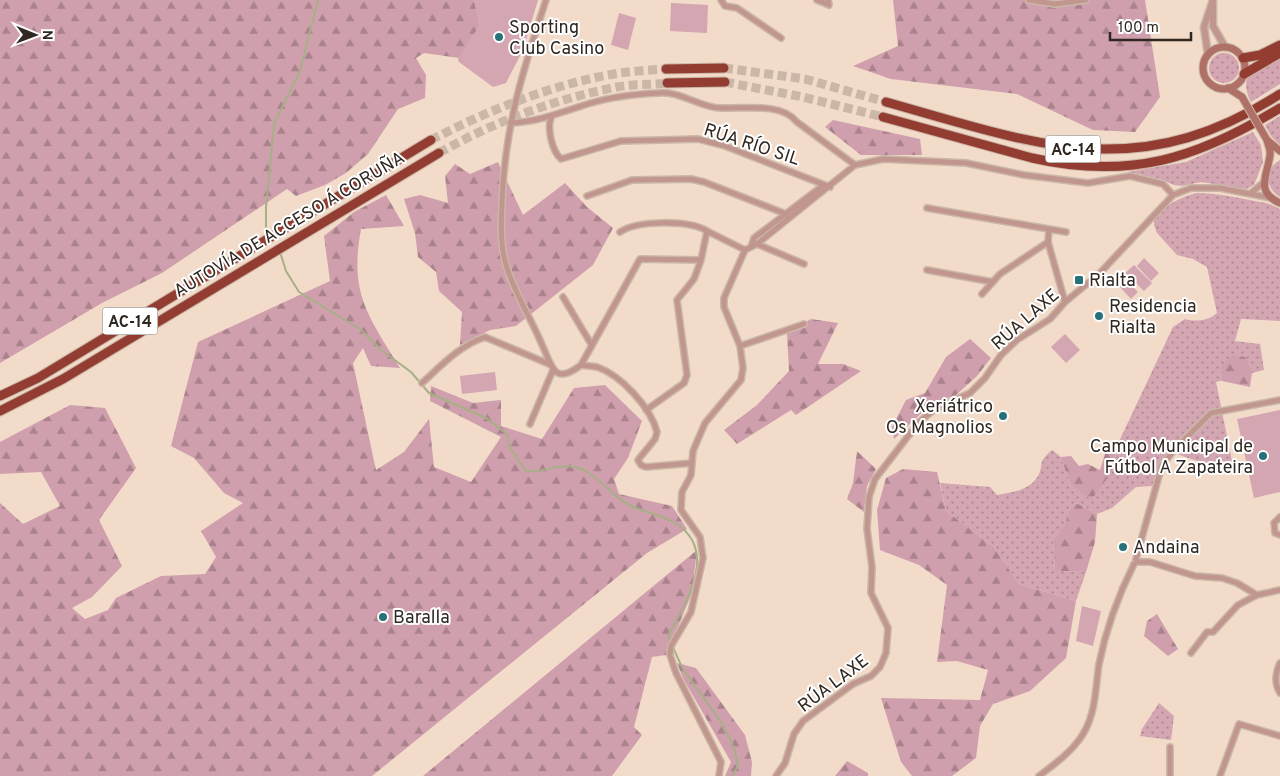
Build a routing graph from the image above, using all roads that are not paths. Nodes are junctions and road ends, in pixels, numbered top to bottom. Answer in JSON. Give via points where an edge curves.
{"nodes":[{"id":1,"x":546,"y":0,"type":"edge"},
{"id":2,"x":721,"y":0,"type":"edge"},
{"id":3,"x":817,"y":0,"type":"edge"},
{"id":4,"x":828,"y":0,"type":"edge"},
{"id":5,"x":1029,"y":0,"type":"edge"},
{"id":6,"x":1086,"y":0,"type":"edge"},
{"id":7,"x":1213,"y":0,"type":"edge"},
{"id":8,"x":781,"y":38,"type":"dead end"},
{"id":9,"x":1280,"y":45,"type":"edge"},
{"id":10,"x":1225,"y":47,"type":"junction"},
{"id":11,"x":1280,"y":53,"type":"edge"},
{"id":12,"x":1208,"y":55,"type":"junction"},
{"id":13,"x":1242,"y":58,"type":"junction"},
{"id":14,"x":666,"y":68,"type":"tunnel mouth"},
{"id":15,"x":724,"y":68,"type":"tunnel mouth"},
{"id":16,"x":1242,"y":78,"type":"junction"},
{"id":17,"x":725,"y":82,"type":"tunnel mouth"},
{"id":18,"x":667,"y":84,"type":"tunnel mouth"},
{"id":19,"x":1228,"y":88,"type":"junction"},
{"id":20,"x":1280,"y":94,"type":"edge"},
{"id":21,"x":1242,"y":97,"type":"junction"},
{"id":22,"x":886,"y":102,"type":"tunnel mouth"},
{"id":23,"x":1280,"y":108,"type":"edge"},
{"id":24,"x":883,"y":117,"type":"tunnel mouth"},
{"id":25,"x":551,"y":118,"type":"junction"},
{"id":26,"x":510,"y":123,"type":"junction"},
{"id":27,"x":432,"y":140,"type":"tunnel mouth"},
{"id":28,"x":1267,"y":140,"type":"junction"},
{"id":29,"x":1280,"y":151,"type":"edge"},
{"id":30,"x":439,"y":153,"type":"tunnel mouth"},
{"id":31,"x":1280,"y":156,"type":"edge"},
{"id":32,"x":855,"y":165,"type":"junction"},
{"id":33,"x":1267,"y":166,"type":"junction"},
{"id":34,"x":1264,"y":182,"type":"junction"},
{"id":35,"x":830,"y":187,"type":"junction"},
{"id":36,"x":1250,"y":194,"type":"junction"},
{"id":37,"x":1173,"y":195,"type":"junction"},
{"id":38,"x":587,"y":196,"type":"dead end"},
{"id":39,"x":1272,"y":198,"type":"junction"},
{"id":40,"x":1280,"y":203,"type":"edge"},
{"id":41,"x":927,"y":208,"type":"dead end"},
{"id":42,"x":786,"y":214,"type":"junction"},
{"id":43,"x":1049,"y":229,"type":"junction"},
{"id":44,"x":707,"y":231,"type":"junction"},
{"id":45,"x":620,"y":232,"type":"dead end"},
{"id":46,"x":1066,"y":232,"type":"dead end"},
{"id":47,"x":1048,"y":242,"type":"junction"},
{"id":48,"x":757,"y":244,"type":"junction"},
{"id":49,"x":751,"y":247,"type":"junction"},
{"id":50,"x":745,"y":250,"type":"junction"},
{"id":51,"x":701,"y":260,"type":"junction"},
{"id":52,"x":804,"y":264,"type":"dead end"},
{"id":53,"x":927,"y":270,"type":"dead end"},
{"id":54,"x":993,"y":282,"type":"junction"},
{"id":55,"x":982,"y":294,"type":"dead end"},
{"id":56,"x":563,"y":297,"type":"dead end"},
{"id":57,"x":1065,"y":302,"type":"junction"},
{"id":58,"x":804,"y":324,"type":"dead end"},
{"id":59,"x":591,"y":344,"type":"junction"},
{"id":60,"x":740,"y":346,"type":"junction"},
{"id":61,"x":548,"y":364,"type":"junction"},
{"id":62,"x":581,"y":365,"type":"junction"},
{"id":63,"x":553,"y":370,"type":"junction"},
{"id":64,"x":422,"y":383,"type":"dead end"},
{"id":65,"x":0,"y":396,"type":"edge"},
{"id":66,"x":1280,"y":400,"type":"edge"},
{"id":67,"x":646,"y":410,"type":"junction"},
{"id":68,"x":0,"y":411,"type":"edge"},
{"id":69,"x":530,"y":424,"type":"dead end"},
{"id":70,"x":692,"y":463,"type":"junction"},
{"id":71,"x":1280,"y":517,"type":"edge"},
{"id":72,"x":1280,"y":535,"type":"edge"},
{"id":73,"x":1136,"y":561,"type":"junction"},
{"id":74,"x":1280,"y":590,"type":"edge"},
{"id":75,"x":1258,"y":595,"type":"junction"},
{"id":76,"x":1191,"y":653,"type":"dead end"},
{"id":77,"x":1280,"y":663,"type":"edge"},
{"id":78,"x":1280,"y":693,"type":"edge"},
{"id":79,"x":1280,"y":736,"type":"edge"},
{"id":80,"x":1170,"y":747,"type":"dead end"},
{"id":81,"x":718,"y":776,"type":"edge"},
{"id":82,"x":776,"y":776,"type":"edge"},
{"id":83,"x":1039,"y":776,"type":"edge"},
{"id":84,"x":1170,"y":776,"type":"edge"},
{"id":85,"x":1220,"y":776,"type":"edge"}],
"edges":[{"from":1,"to":26,"type":"street","via":[[522,70]]},
{"from":2,"to":8,"type":"street","via":[[725,6],[738,8]]},
{"from":3,"to":4,"type":"street","via":[[829,5]]},
{"from":5,"to":6,"type":"street","via":[[1055,4]]},
{"from":7,"to":10,"type":"street","via":[[1213,26]]},
{"from":7,"to":12,"type":"street","via":[[1204,27]]},
{"from":9,"to":13,"type":"highway","via":[[1260,55]]},
{"from":10,"to":12,"type":"main road"},
{"from":10,"to":13,"type":"main road","via":[[1235,50]]},
{"from":11,"to":16,"type":"highway"},
{"from":12,"to":19,"type":"main road","via":[[1204,66],[1206,77],[1214,86]]},
{"from":13,"to":16,"type":"main road"},
{"from":14,"to":15,"type":"highway"},
{"from":16,"to":19,"type":"main road"},
{"from":16,"to":21,"type":"main road"},
{"from":17,"to":18,"type":"highway"},
{"from":19,"to":21,"type":"main road"},
{"from":20,"to":22,"type":"highway","number":"AC-14","via":[[1214,130],[1166,144],[1103,150],[1028,142]]},
{"from":21,"to":28,"type":"main road","bridge":true},
{"from":23,"to":24,"type":"highway","number":"AC-14","via":[[1248,128],[1196,151],[1151,164],[1102,167],[1053,163]]},
{"from":25,"to":26,"type":"street"},
{"from":25,"to":32,"type":"street","via":[[592,103],[659,93],[688,97],[713,108],[779,110],[790,114]]},
{"from":25,"to":35,"type":"street","name":"RÚA RÍO SIL","via":[[549,129],[562,160],[621,142],[698,139],[725,146]]},
{"from":26,"to":61,"type":"street","via":[[502,199],[503,252]]},
{"from":27,"to":65,"type":"highway","name":"AUTOVÍA DE ACCESO Á CORUÑA","number":"AC-14","via":[[38,378]]},
{"from":28,"to":29,"type":"main road"},
{"from":28,"to":33,"type":"main road","via":[[1270,156]]},
{"from":30,"to":68,"type":"highway","name":"AUTOVÍA DE ACCESO Á CORUÑA","number":"AC-14","via":[[63,379]]},
{"from":31,"to":33,"type":"main road"},
{"from":32,"to":35,"type":"street"},
{"from":32,"to":37,"type":"street","via":[[883,159],[958,162],[1024,176],[1088,183],[1130,176],[1163,184]]},
{"from":33,"to":34,"type":"main road"},
{"from":34,"to":36,"type":"street"},
{"from":34,"to":39,"type":"main road"},
{"from":35,"to":42,"type":"street","via":[[821,187]]},
{"from":35,"to":48,"type":"street"},
{"from":36,"to":37,"type":"street","name":"RÚA LAXE","via":[[1206,187],[1191,188]]},
{"from":36,"to":39,"type":"street","name":"RÚA LAXE"},
{"from":37,"to":57,"type":"street","name":"RÚA LAXE","via":[[1099,274]]},
{"from":38,"to":42,"type":"street","via":[[632,180],[691,179]]},
{"from":39,"to":40,"type":"main road"},
{"from":41,"to":43,"type":"street"},
{"from":42,"to":49,"type":"street","via":[[754,238]]},
{"from":43,"to":46,"type":"street"},
{"from":43,"to":47,"type":"street"},
{"from":44,"to":45,"type":"street","via":[[690,224],[660,224],[628,226]]},
{"from":44,"to":50,"type":"street"},
{"from":44,"to":51,"type":"street"},
{"from":47,"to":54,"type":"street"},
{"from":47,"to":57,"type":"street"},
{"from":48,"to":49,"type":"street"},
{"from":48,"to":52,"type":"street"},
{"from":49,"to":50,"type":"street"},
{"from":50,"to":60,"type":"street","via":[[724,298],[724,307]]},
{"from":51,"to":59,"type":"street","via":[[640,259]]},
{"from":51,"to":67,"type":"street","via":[[694,279],[678,300],[687,375],[684,383]]},
{"from":53,"to":54,"type":"street"},
{"from":54,"to":55,"type":"street"},
{"from":56,"to":59,"type":"street"},
{"from":57,"to":82,"type":"street","name":"RÚA LAXE","via":[[1050,319],[1017,340],[1001,355],[970,393],[935,409],[918,422],[875,479],[869,497],[867,529],[872,567],[871,593],[888,628],[886,653],[871,676],[853,684],[803,721]]},
{"from":58,"to":60,"type":"street"},
{"from":59,"to":62,"type":"street"},
{"from":60,"to":70,"type":"street","via":[[741,380],[705,423],[693,451]]},
{"from":61,"to":63,"type":"street"},
{"from":61,"to":64,"type":"street","via":[[485,337],[454,354]]},
{"from":62,"to":63,"type":"street","via":[[570,373]]},
{"from":62,"to":67,"type":"street","via":[[597,367],[613,376]]},
{"from":63,"to":69,"type":"street"},
{"from":66,"to":73,"type":"street","via":[[1211,413],[1176,448],[1162,465]]},
{"from":67,"to":70,"type":"street","via":[[657,432],[638,460],[641,465]]},
{"from":70,"to":81,"type":"street","via":[[691,475],[682,492],[681,510],[700,537],[703,558],[691,612],[671,646],[670,655],[721,762]]},
{"from":71,"to":72,"type":"street","via":[[1274,523],[1276,533]]},
{"from":73,"to":75,"type":"street","via":[[1195,576],[1222,578]]},
{"from":73,"to":83,"type":"street","via":[[1111,615],[1095,707],[1080,740]]},
{"from":74,"to":75,"type":"street"},
{"from":75,"to":76,"type":"street","via":[[1238,605],[1213,632],[1207,632]]},
{"from":77,"to":78,"type":"street","via":[[1276,672]]},
{"from":79,"to":85,"type":"street","via":[[1239,724]]},
{"from":80,"to":84,"type":"street"}]}
